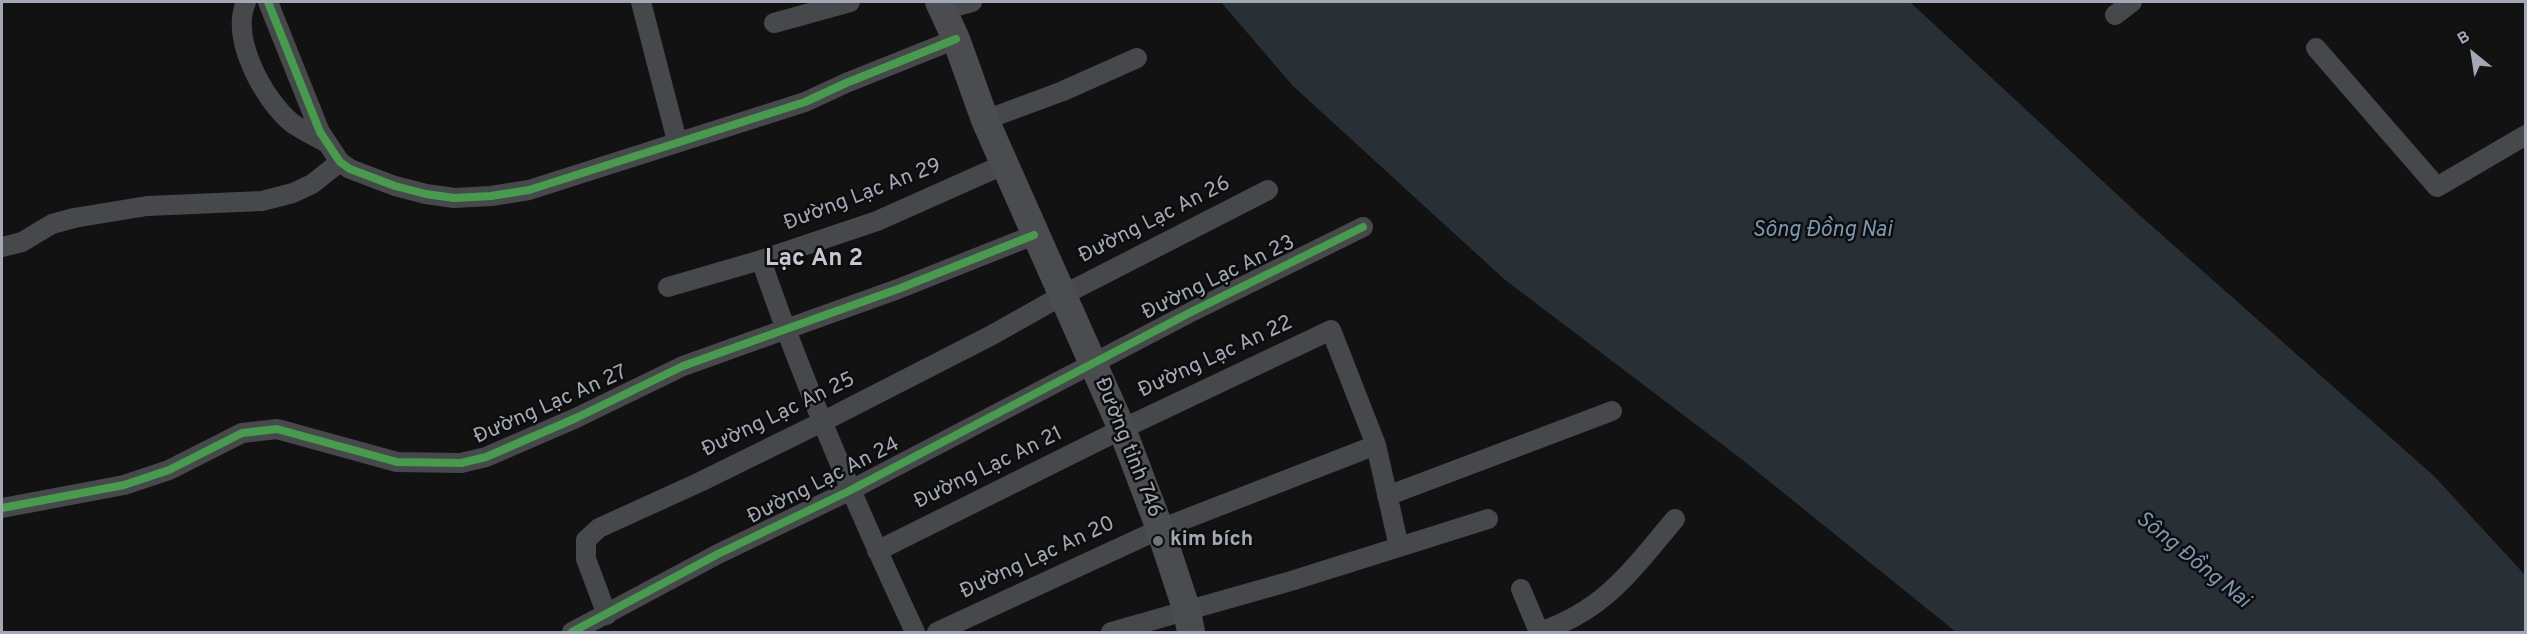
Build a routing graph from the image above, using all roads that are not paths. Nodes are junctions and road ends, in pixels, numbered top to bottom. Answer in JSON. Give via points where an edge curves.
{"nodes":[{"id":1,"x":246,"y":2,"type":"edge"},
{"id":2,"x":268,"y":2,"type":"edge"},
{"id":3,"x":641,"y":2,"type":"edge"},
{"id":4,"x":850,"y":2,"type":"edge"},
{"id":5,"x":972,"y":2,"type":"edge"},
{"id":6,"x":2132,"y":2,"type":"edge"},
{"id":7,"x":941,"y":6,"type":"edge"},
{"id":8,"x":2115,"y":15,"type":"dead end"},
{"id":9,"x":774,"y":22,"type":"dead end"},
{"id":10,"x":956,"y":39,"type":"junction"},
{"id":11,"x":2316,"y":48,"type":"dead end"},
{"id":12,"x":1137,"y":58,"type":"dead end"},
{"id":13,"x":985,"y":120,"type":"junction"},
{"id":14,"x":2526,"y":135,"type":"edge"},
{"id":15,"x":676,"y":141,"type":"junction"},
{"id":16,"x":325,"y":142,"type":"junction"},
{"id":17,"x":340,"y":162,"type":"junction"},
{"id":18,"x":1005,"y":164,"type":"junction"},
{"id":19,"x":1269,"y":190,"type":"dead end"},
{"id":20,"x":1363,"y":227,"type":"dead end"},
{"id":21,"x":1034,"y":234,"type":"junction"},
{"id":22,"x":2,"y":247,"type":"edge"},
{"id":23,"x":761,"y":260,"type":"junction"},
{"id":24,"x":668,"y":287,"type":"dead end"},
{"id":25,"x":1063,"y":295,"type":"junction"},
{"id":26,"x":785,"y":331,"type":"junction"},
{"id":27,"x":1092,"y":363,"type":"junction"},
{"id":28,"x":1612,"y":411,"type":"dead end"},
{"id":29,"x":822,"y":422,"type":"junction"},
{"id":30,"x":1122,"y":429,"type":"junction"},
{"id":31,"x":1376,"y":446,"type":"junction"},
{"id":32,"x":849,"y":491,"type":"junction"},
{"id":33,"x":1387,"y":496,"type":"junction"},
{"id":34,"x":2,"y":508,"type":"edge"},
{"id":35,"x":1488,"y":519,"type":"dead end"},
{"id":36,"x":1675,"y":519,"type":"dead end"},
{"id":37,"x":1160,"y":530,"type":"junction"},
{"id":38,"x":1399,"y":547,"type":"junction"},
{"id":39,"x":877,"y":551,"type":"junction"},
{"id":40,"x":1521,"y":590,"type":"dead end"},
{"id":41,"x":607,"y":615,"type":"junction"},
{"id":42,"x":1189,"y":622,"type":"edge"},
{"id":43,"x":572,"y":633,"type":"edge"},
{"id":44,"x":915,"y":633,"type":"edge"},
{"id":45,"x":937,"y":633,"type":"edge"},
{"id":46,"x":1111,"y":633,"type":"edge"},
{"id":47,"x":1539,"y":633,"type":"edge"}],
"edges":[{"from":1,"to":16,"type":"street","via":[[243,35],[260,84],[292,123]]},
{"from":2,"to":16,"type":"street"},
{"from":3,"to":15,"type":"street"},
{"from":4,"to":9,"type":"street"},
{"from":5,"to":7,"type":"street"},
{"from":6,"to":8,"type":"street"},
{"from":7,"to":10,"type":"main road","name":"Đường tỉnh 746"},
{"from":10,"to":13,"type":"main road","name":"Đường tỉnh 746"},
{"from":10,"to":15,"type":"street","via":[[805,102]]},
{"from":11,"to":14,"type":"street","via":[[2437,187]]},
{"from":12,"to":13,"type":"street"},
{"from":13,"to":18,"type":"main road","name":"Đường tỉnh 746"},
{"from":15,"to":17,"type":"street","via":[[529,190],[491,196],[454,198],[426,194],[395,186]]},
{"from":16,"to":17,"type":"street"},
{"from":17,"to":22,"type":"street","via":[[312,184],[262,201],[147,206],[75,218]]},
{"from":18,"to":21,"type":"main road","name":"Đường tỉnh 746"},
{"from":18,"to":23,"type":"street","name":"Đường Lạc An 29","via":[[877,221]]},
{"from":19,"to":25,"type":"street","name":"Đường Lạc An 26"},
{"from":20,"to":27,"type":"street","name":"Đường Lạc An 23"},
{"from":21,"to":25,"type":"main road","name":"Đường tỉnh 746"},
{"from":21,"to":26,"type":"street","name":"Đường Lạc An 27"},
{"from":23,"to":24,"type":"street","name":"Đường Lạc An 29"},
{"from":23,"to":26,"type":"street"},
{"from":25,"to":27,"type":"main road","name":"Đường tỉnh 746"},
{"from":25,"to":29,"type":"street","name":"Đường Lạc An 25"},
{"from":26,"to":29,"type":"street"},
{"from":26,"to":34,"type":"street","name":"Đường Lạc An 27","via":[[683,366],[576,418],[486,457],[461,463],[397,462],[277,429],[242,433],[169,470],[124,485]]},
{"from":27,"to":30,"type":"main road","name":"Đường tỉnh 746"},
{"from":27,"to":32,"type":"street","name":"Đường Lạc An 24"},
{"from":28,"to":33,"type":"street"},
{"from":29,"to":32,"type":"street"},
{"from":29,"to":41,"type":"street","name":"Đường Lạc An 25","via":[[599,528],[586,540],[585,559]]},
{"from":30,"to":31,"type":"street","name":"Đường Lạc An 22","via":[[1330,330]]},
{"from":30,"to":37,"type":"main road","name":"Đường tỉnh 746"},
{"from":30,"to":39,"type":"street","name":"Đường Lạc An 21"},
{"from":31,"to":33,"type":"street"},
{"from":31,"to":37,"type":"street","name":"Đường Lạc An 20"},
{"from":32,"to":39,"type":"street"},
{"from":32,"to":41,"type":"street","name":"Đường Lạc An 24","via":[[718,554]]},
{"from":33,"to":38,"type":"street"},
{"from":35,"to":38,"type":"street"},
{"from":36,"to":47,"type":"street","via":[[1621,583],[1595,605],[1566,623]]},
{"from":37,"to":42,"type":"main road","name":"Đường tỉnh 746"},
{"from":37,"to":45,"type":"street","name":"Đường Lạc An 20"},
{"from":38,"to":42,"type":"street","via":[[1291,581]]},
{"from":39,"to":44,"type":"street"},
{"from":40,"to":47,"type":"street"},
{"from":41,"to":43,"type":"street","name":"Đường Lạc An 24"},
{"from":42,"to":46,"type":"street"}]}
